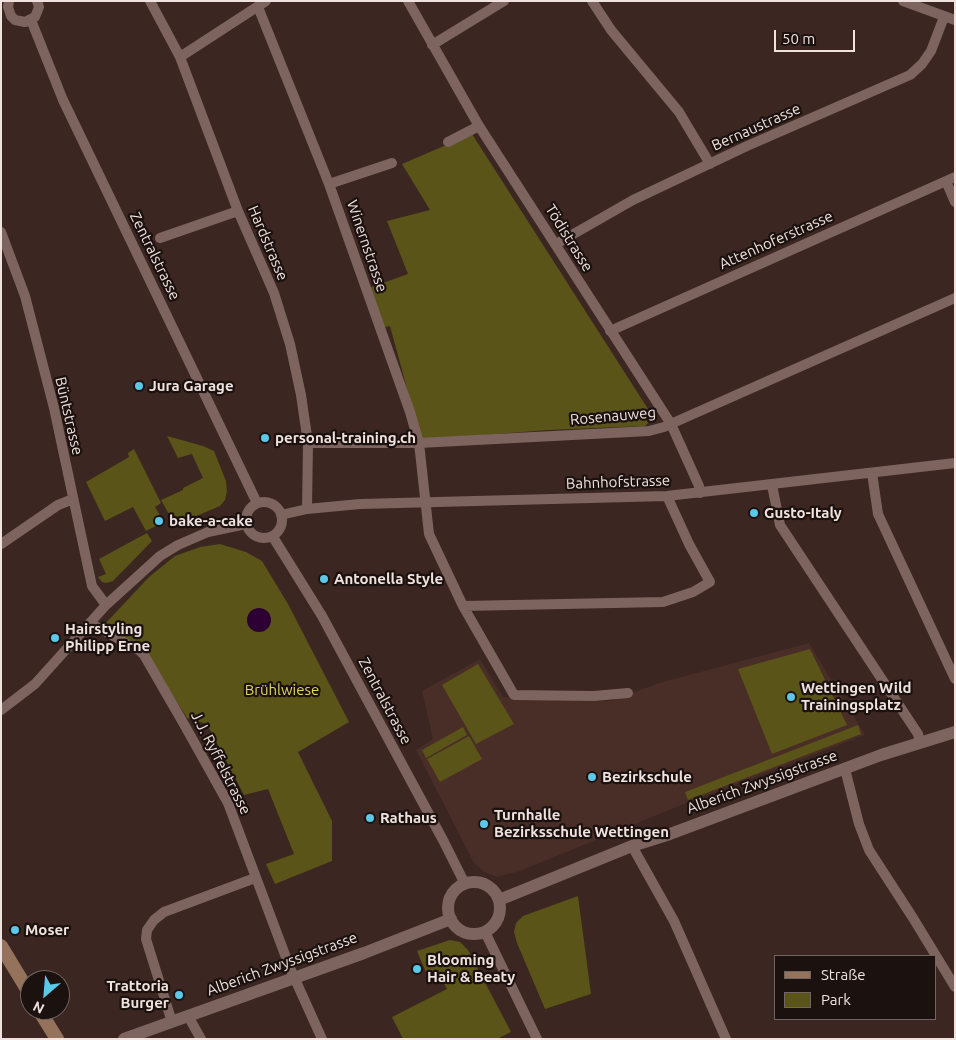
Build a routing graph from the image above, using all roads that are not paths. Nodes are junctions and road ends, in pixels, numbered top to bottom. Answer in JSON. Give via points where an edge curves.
{"nodes":[{"id":1,"x":8,"y":1,"type":"edge"},
{"id":2,"x":37,"y":1,"type":"edge"},
{"id":3,"x":150,"y":1,"type":"edge"},
{"id":4,"x":408,"y":1,"type":"edge"},
{"id":5,"x":504,"y":1,"type":"edge"},
{"id":6,"x":592,"y":1,"type":"edge"},
{"id":7,"x":903,"y":1,"type":"edge"},
{"id":8,"x":262,"y":4,"type":"edge"},
{"id":9,"x":11,"y":16,"type":"junction"},
{"id":10,"x":950,"y":19,"type":"edge"},
{"id":11,"x":30,"y":20,"type":"junction"},
{"id":12,"x":1,"y":23,"type":"edge"},
{"id":13,"x":432,"y":45,"type":"junction"},
{"id":14,"x":180,"y":57,"type":"junction"},
{"id":15,"x":480,"y":126,"type":"junction"},
{"id":16,"x":448,"y":142,"type":"dead end"},
{"id":17,"x":392,"y":163,"type":"dead end"},
{"id":18,"x":710,"y":164,"type":"junction"},
{"id":19,"x":950,"y":179,"type":"edge"},
{"id":20,"x":329,"y":184,"type":"junction"},
{"id":21,"x":955,"y":202,"type":"edge"},
{"id":22,"x":238,"y":212,"type":"junction"},
{"id":23,"x":1,"y":232,"type":"edge"},
{"id":24,"x":160,"y":238,"type":"dead end"},
{"id":25,"x":556,"y":244,"type":"junction"},
{"id":26,"x":955,"y":298,"type":"edge"},
{"id":27,"x":610,"y":331,"type":"junction"},
{"id":28,"x":670,"y":424,"type":"junction"},
{"id":29,"x":308,"y":443,"type":"junction"},
{"id":30,"x":419,"y":443,"type":"junction"},
{"id":31,"x":955,"y":463,"type":"edge"},
{"id":32,"x":872,"y":473,"type":"junction"},
{"id":33,"x":772,"y":485,"type":"junction"},
{"id":34,"x":700,"y":493,"type":"junction"},
{"id":35,"x":667,"y":496,"type":"junction"},
{"id":36,"x":73,"y":500,"type":"junction"},
{"id":37,"x":257,"y":503,"type":"junction"},
{"id":38,"x":426,"y":503,"type":"junction"},
{"id":39,"x":307,"y":509,"type":"junction"},
{"id":40,"x":282,"y":515,"type":"junction"},
{"id":41,"x":246,"y":524,"type":"junction"},
{"id":42,"x":273,"y":537,"type":"junction"},
{"id":43,"x":1,"y":544,"type":"edge"},
{"id":44,"x":106,"y":605,"type":"junction"},
{"id":45,"x":463,"y":606,"type":"junction"},
{"id":46,"x":90,"y":623,"type":"junction"},
{"id":47,"x":955,"y":679,"type":"edge"},
{"id":48,"x":628,"y":693,"type":"dead end"},
{"id":49,"x":1,"y":710,"type":"edge"},
{"id":50,"x":955,"y":732,"type":"edge"},
{"id":51,"x":920,"y":742,"type":"junction"},
{"id":52,"x":845,"y":769,"type":"junction"},
{"id":53,"x":632,"y":846,"type":"junction"},
{"id":54,"x":255,"y":878,"type":"junction"},
{"id":55,"x":465,"y":884,"type":"junction"},
{"id":56,"x":499,"y":900,"type":"junction"},
{"id":57,"x":451,"y":919,"type":"junction"},
{"id":58,"x":485,"y":932,"type":"junction"},
{"id":59,"x":1,"y":946,"type":"edge"},
{"id":60,"x":936,"y":955,"type":"edge"},
{"id":61,"x":936,"y":955,"type":"edge"},
{"id":62,"x":20,"y":977,"type":"edge"},
{"id":63,"x":294,"y":977,"type":"junction"},
{"id":64,"x":954,"y":984,"type":"edge"},
{"id":65,"x":188,"y":1016,"type":"junction"},
{"id":66,"x":45,"y":1020,"type":"edge"},
{"id":67,"x":172,"y":1022,"type":"junction"},
{"id":68,"x":57,"y":1039,"type":"edge"},
{"id":69,"x":124,"y":1039,"type":"edge"},
{"id":70,"x":201,"y":1039,"type":"edge"},
{"id":71,"x":322,"y":1039,"type":"edge"},
{"id":72,"x":538,"y":1039,"type":"edge"},
{"id":73,"x":726,"y":1039,"type":"edge"}],
"edges":[{"from":1,"to":9,"type":"street"},
{"from":2,"to":11,"type":"street","via":[[38,12]]},
{"from":3,"to":14,"type":"street","name":"Hardstrasse"},
{"from":4,"to":13,"type":"street","name":"Tödistrasse"},
{"from":5,"to":13,"type":"street"},
{"from":6,"to":18,"type":"street","via":[[616,36],[679,112]]},
{"from":7,"to":10,"type":"street"},
{"from":8,"to":14,"type":"street"},
{"from":8,"to":20,"type":"street","name":"Winernstrasse"},
{"from":9,"to":11,"type":"street","via":[[20,22]]},
{"from":9,"to":12,"type":"street"},
{"from":10,"to":18,"type":"street","name":"Bernaustrasse","via":[[922,64],[910,75]]},
{"from":11,"to":37,"type":"street","name":"Zentralstrasse","via":[[63,100]]},
{"from":13,"to":15,"type":"street","name":"Tödistrasse"},
{"from":14,"to":22,"type":"street","name":"Hardstrasse"},
{"from":15,"to":16,"type":"street"},
{"from":15,"to":25,"type":"street","name":"Tödistrasse"},
{"from":17,"to":20,"type":"street"},
{"from":18,"to":25,"type":"street","name":"Bernaustrasse","via":[[633,200]]},
{"from":19,"to":21,"type":"street"},
{"from":19,"to":27,"type":"street","name":"Attenhoferstrasse"},
{"from":20,"to":30,"type":"street","name":"Winernstrasse"},
{"from":22,"to":24,"type":"street"},
{"from":22,"to":29,"type":"street","name":"Hardstrasse","via":[[274,293],[290,344]]},
{"from":23,"to":36,"type":"street","name":"Büntstrasse","via":[[25,296],[54,408]]},
{"from":25,"to":27,"type":"street","name":"Tödistrasse"},
{"from":26,"to":28,"type":"street","name":"Rosenauweg"},
{"from":27,"to":28,"type":"street","name":"Tödistrasse"},
{"from":28,"to":30,"type":"street","name":"Rosenauweg","via":[[649,431]]},
{"from":28,"to":34,"type":"street","name":"Tödistrasse"},
{"from":29,"to":30,"type":"street","name":"Rosenauweg"},
{"from":29,"to":39,"type":"street","name":"Hardstrasse"},
{"from":30,"to":38,"type":"street","name":"Winernstrasse"},
{"from":31,"to":32,"type":"street","name":"Bahnhofstrasse"},
{"from":32,"to":33,"type":"street","name":"Bahnhofstrasse"},
{"from":32,"to":47,"type":"street","via":[[878,514]]},
{"from":33,"to":34,"type":"street","name":"Bahnhofstrasse"},
{"from":33,"to":51,"type":"street","via":[[780,525],[918,734]]},
{"from":34,"to":35,"type":"street","name":"Bahnhofstrasse"},
{"from":35,"to":38,"type":"street","name":"Bahnhofstrasse"},
{"from":35,"to":45,"type":"street","via":[[710,582],[694,592],[663,602]]},
{"from":36,"to":43,"type":"street","via":[[58,505]]},
{"from":36,"to":44,"type":"street","name":"Büntstrasse","via":[[92,586]]},
{"from":37,"to":40,"type":"street","via":[[274,505]]},
{"from":37,"to":41,"type":"street","via":[[249,509]]},
{"from":38,"to":39,"type":"street","name":"Bahnhofstrasse"},
{"from":38,"to":45,"type":"street","name":"Winernstrasse","via":[[429,534]]},
{"from":39,"to":40,"type":"street","name":"Bahnhofstrasse"},
{"from":40,"to":42,"type":"street","via":[[282,525]]},
{"from":41,"to":42,"type":"street","via":[[254,536],[263,539]]},
{"from":41,"to":44,"type":"street","via":[[208,532],[178,545],[142,571]]},
{"from":42,"to":55,"type":"street","name":"Zentralstrasse","via":[[322,616]]},
{"from":44,"to":46,"type":"street"},
{"from":45,"to":48,"type":"street","name":"Winernstrasse","via":[[514,695]]},
{"from":46,"to":49,"type":"street","via":[[35,684]]},
{"from":46,"to":54,"type":"street","name":"J.J. Ryffelstrasse","via":[[144,655],[228,803]]},
{"from":50,"to":51,"type":"street","name":"Alberich Zwyssigstrasse"},
{"from":51,"to":52,"type":"street","name":"Alberich Zwyssigstrasse"},
{"from":52,"to":53,"type":"street","name":"Alberich Zwyssigstrasse"},
{"from":52,"to":61,"type":"street","via":[[869,850]]},
{"from":53,"to":56,"type":"street","name":"Alberich Zwyssigstrasse"},
{"from":53,"to":73,"type":"street","via":[[674,921]]},
{"from":54,"to":63,"type":"street","name":"J.J. Ryffelstrasse"},
{"from":54,"to":67,"type":"street","via":[[164,912],[147,930],[146,939]]},
{"from":55,"to":56,"type":"street","via":[[481,883],[489,887]]},
{"from":55,"to":57,"type":"street","via":[[452,896],[449,904]]},
{"from":56,"to":58,"type":"street","via":[[499,916]]},
{"from":57,"to":58,"type":"street","via":[[462,931],[470,934]]},
{"from":57,"to":63,"type":"street","name":"Alberich Zwyssigstrasse"},
{"from":58,"to":72,"type":"street"},
{"from":59,"to":62,"type":"main road"},
{"from":60,"to":64,"type":"street"},
{"from":63,"to":65,"type":"street","name":"Alberich Zwyssigstrasse"},
{"from":63,"to":71,"type":"street","name":"J.J. Ryffelstrasse"},
{"from":65,"to":67,"type":"street","name":"Alberich Zwyssigstrasse"},
{"from":65,"to":70,"type":"street"},
{"from":66,"to":68,"type":"main road"},
{"from":67,"to":69,"type":"street","name":"Alberich Zwyssigstrasse"}]}
